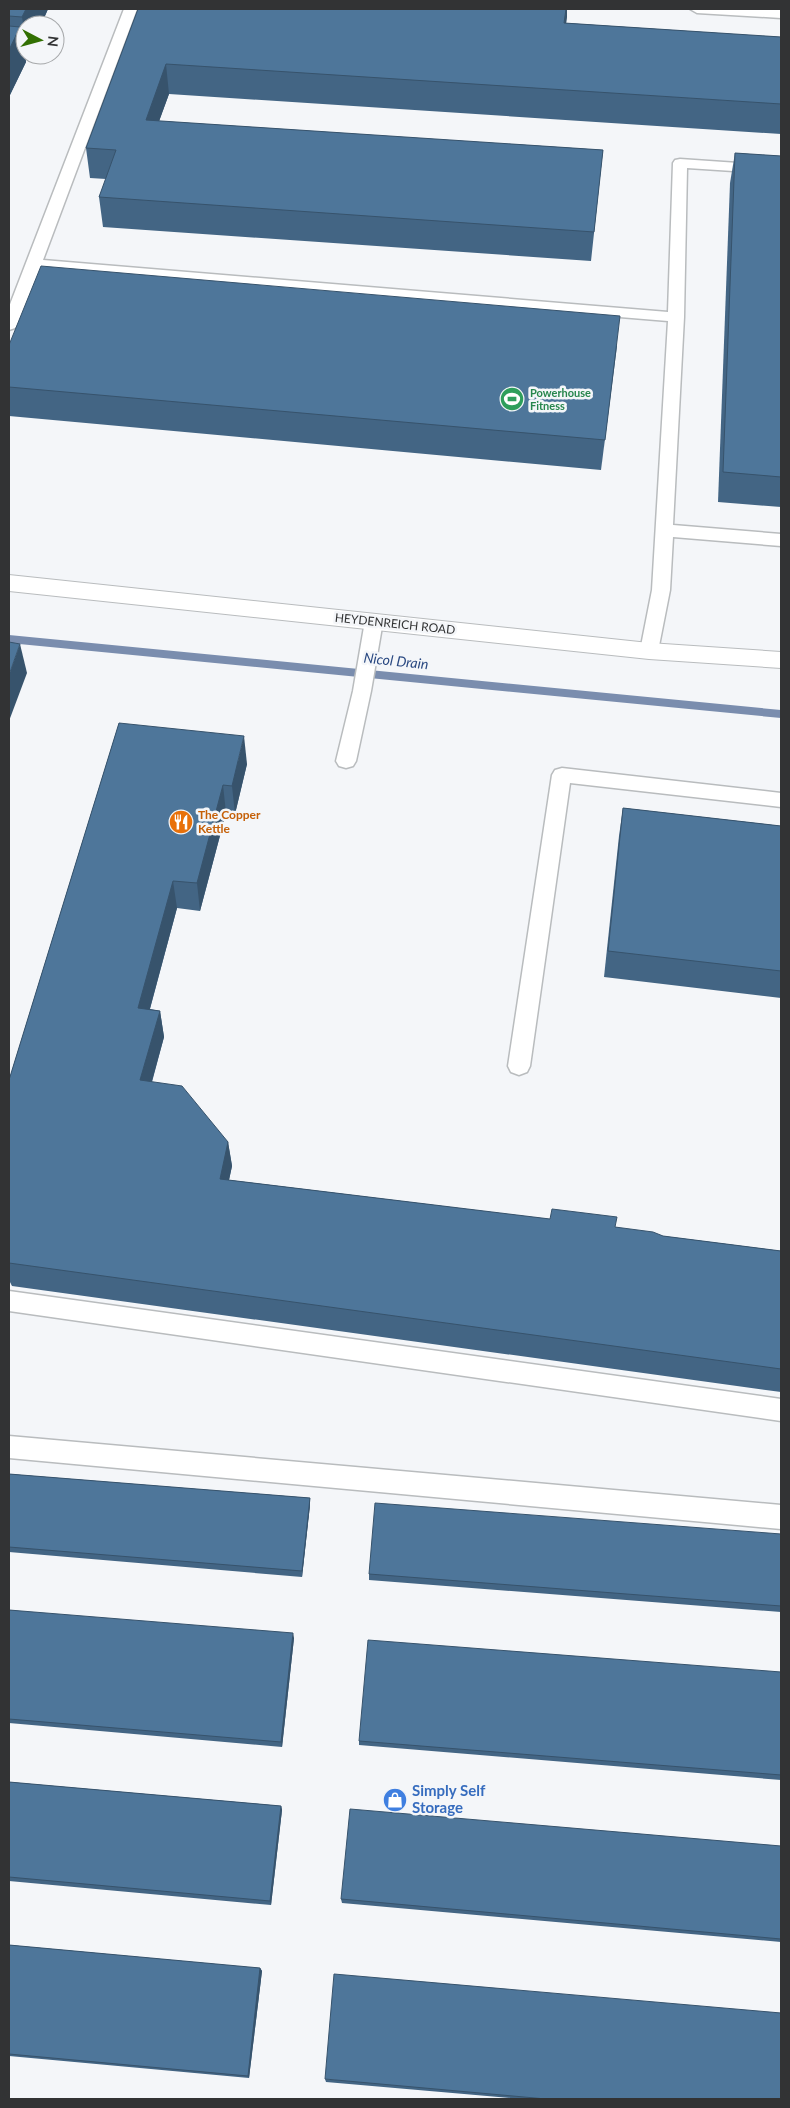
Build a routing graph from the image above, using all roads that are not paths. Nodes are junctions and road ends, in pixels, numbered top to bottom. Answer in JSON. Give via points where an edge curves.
{"nodes":[{"id":1,"x":130,"y":9,"type":"edge"},
{"id":2,"x":697,"y":9,"type":"edge"},
{"id":3,"x":781,"y":14,"type":"edge"},
{"id":4,"x":781,"y":170,"type":"edge"},
{"id":5,"x":34,"y":264,"type":"junction"},
{"id":6,"x":676,"y":317,"type":"junction"},
{"id":7,"x":9,"y":325,"type":"edge"},
{"id":8,"x":664,"y":530,"type":"junction"},
{"id":9,"x":781,"y":540,"type":"edge"},
{"id":10,"x":9,"y":583,"type":"edge"},
{"id":11,"x":374,"y":622,"type":"junction"},
{"id":12,"x":650,"y":651,"type":"junction"},
{"id":13,"x":781,"y":660,"type":"edge"},
{"id":14,"x":346,"y":761,"type":"dead end"},
{"id":15,"x":781,"y":800,"type":"edge"},
{"id":16,"x":519,"y":1066,"type":"dead end"},
{"id":17,"x":9,"y":1301,"type":"edge"},
{"id":18,"x":781,"y":1410,"type":"edge"},
{"id":19,"x":9,"y":1447,"type":"edge"},
{"id":20,"x":781,"y":1518,"type":"edge"}],
"edges":[{"from":1,"to":5,"type":"lane"},
{"from":2,"to":3,"type":"lane"},
{"from":4,"to":6,"type":"lane","via":[[680,163]]},
{"from":5,"to":6,"type":"lane"},
{"from":5,"to":7,"type":"lane"},
{"from":6,"to":8,"type":"lane"},
{"from":8,"to":9,"type":"lane"},
{"from":8,"to":12,"type":"lane","via":[[661,590]]},
{"from":10,"to":11,"type":"street","name":"HEYDENREICH ROAD"},
{"from":11,"to":12,"type":"street","name":"HEYDENREICH ROAD"},
{"from":11,"to":14,"type":"lane"},
{"from":12,"to":13,"type":"street","name":"HEYDENREICH ROAD"},
{"from":15,"to":16,"type":"lane","via":[[562,776]]},
{"from":17,"to":18,"type":"lane"},
{"from":19,"to":20,"type":"lane"}]}
